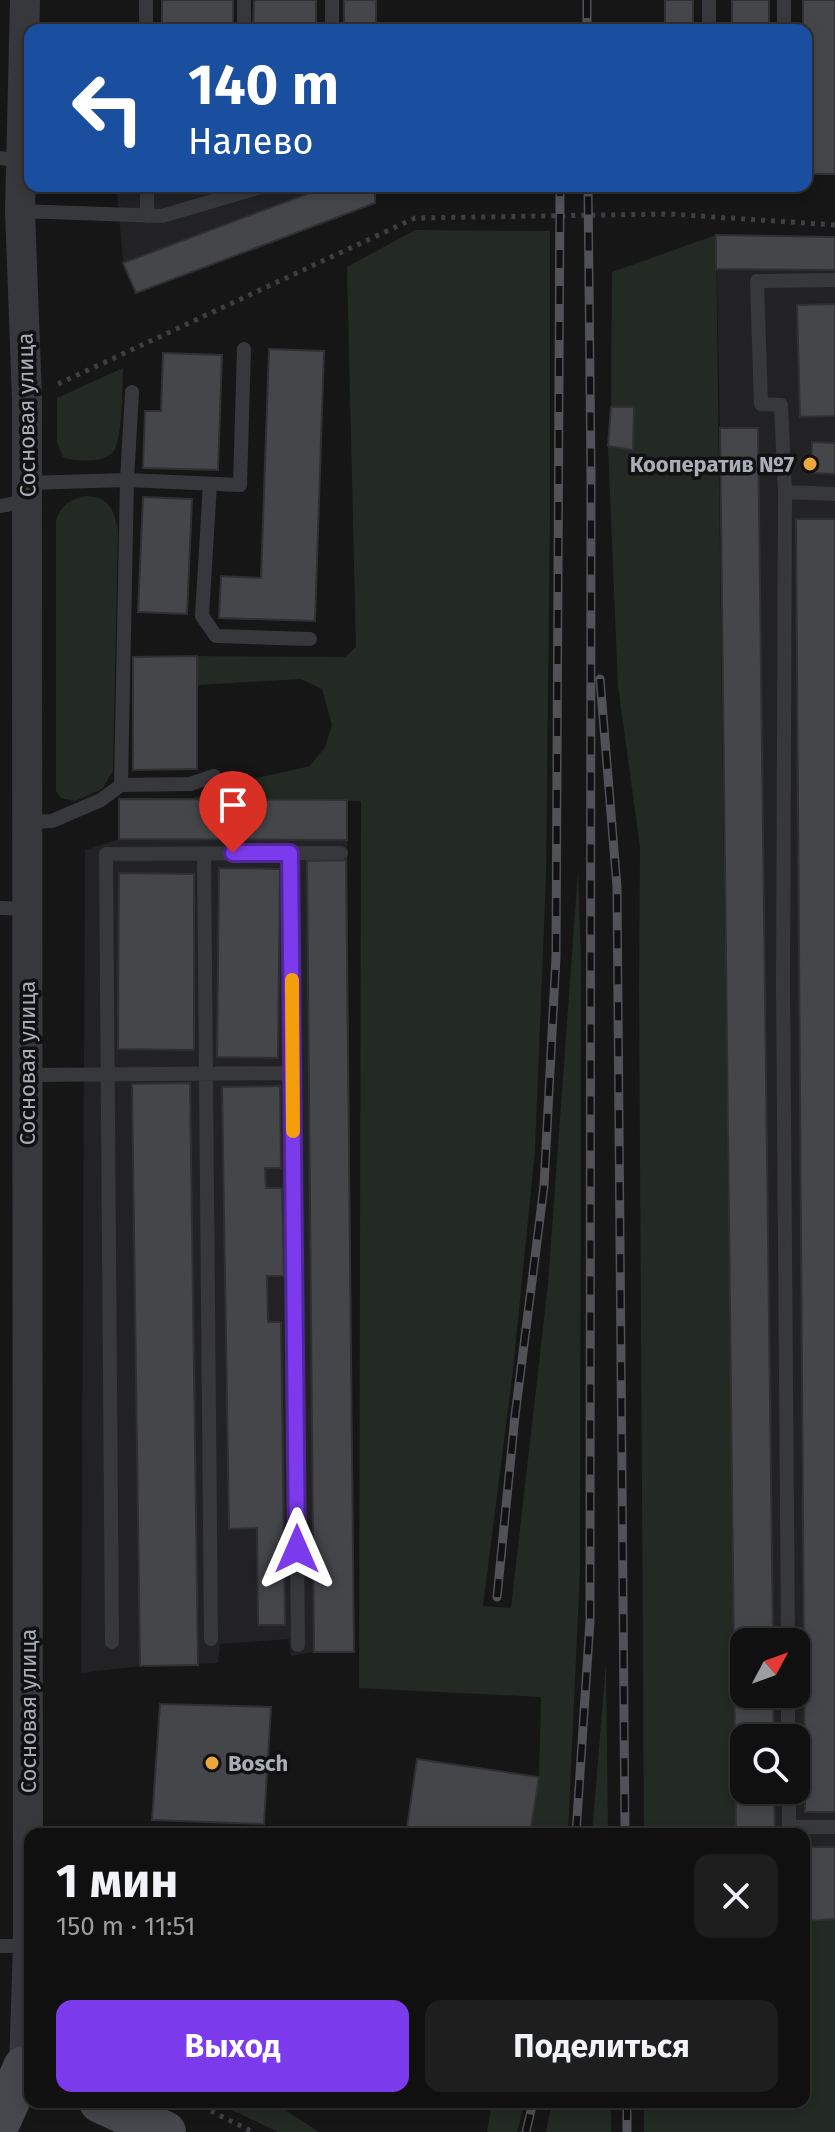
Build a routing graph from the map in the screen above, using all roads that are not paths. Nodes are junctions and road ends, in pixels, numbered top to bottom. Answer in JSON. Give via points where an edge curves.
{"nodes":[{"id":1,"x":25,"y":0,"type":"edge"},
{"id":2,"x":146,"y":0,"type":"edge"},
{"id":3,"x":244,"y":0,"type":"edge"},
{"id":4,"x":332,"y":0,"type":"edge"},
{"id":5,"x":709,"y":0,"type":"edge"},
{"id":6,"x":784,"y":0,"type":"edge"},
{"id":7,"x":146,"y":24,"type":"edge"},
{"id":8,"x":244,"y":24,"type":"edge"},
{"id":9,"x":332,"y":24,"type":"edge"},
{"id":10,"x":709,"y":24,"type":"edge"},
{"id":11,"x":784,"y":24,"type":"edge"},
{"id":12,"x":10,"y":159,"type":"edge"},
{"id":13,"x":147,"y":192,"type":"edge"},
{"id":14,"x":234,"y":192,"type":"edge"},
{"id":15,"x":20,"y":211,"type":"junction"},
{"id":16,"x":147,"y":216,"type":"junction"},
{"id":17,"x":835,"y":280,"type":"edge"},
{"id":18,"x":244,"y":349,"type":"dead end"},
{"id":19,"x":132,"y":392,"type":"dead end"},
{"id":20,"x":127,"y":480,"type":"junction"},
{"id":21,"x":210,"y":484,"type":"junction"},
{"id":22,"x":785,"y":492,"type":"junction"},
{"id":23,"x":835,"y":494,"type":"edge"},
{"id":24,"x":18,"y":497,"type":"edge"},
{"id":25,"x":310,"y":639,"type":"dead end"},
{"id":26,"x":214,"y":776,"type":"dead end"},
{"id":27,"x":121,"y":785,"type":"junction"},
{"id":28,"x":27,"y":822,"type":"junction"},
{"id":29,"x":290,"y":853,"type":"junction"},
{"id":30,"x":341,"y":853,"type":"dead end"},
{"id":31,"x":204,"y":854,"type":"junction"},
{"id":32,"x":14,"y":909,"type":"edge"},
{"id":33,"x":205,"y":1073,"type":"junction"},
{"id":34,"x":293,"y":1073,"type":"junction"},
{"id":35,"x":107,"y":1074,"type":"junction"},
{"id":36,"x":27,"y":1075,"type":"junction"},
{"id":37,"x":788,"y":1628,"type":"edge"},
{"id":38,"x":211,"y":1639,"type":"dead end"},
{"id":39,"x":112,"y":1642,"type":"dead end"},
{"id":40,"x":298,"y":1645,"type":"dead end"},
{"id":41,"x":789,"y":1804,"type":"edge"},
{"id":42,"x":835,"y":1827,"type":"edge"},
{"id":43,"x":789,"y":1828,"type":"edge"},
{"id":44,"x":810,"y":1829,"type":"edge"},
{"id":45,"x":14,"y":1946,"type":"edge"},
{"id":46,"x":24,"y":2040,"type":"edge"},
{"id":47,"x":24,"y":2074,"type":"edge"},
{"id":48,"x":113,"y":2108,"type":"edge"},
{"id":49,"x":0,"y":2121,"type":"edge"},
{"id":50,"x":165,"y":2132,"type":"edge"}],
"edges":[{"from":1,"to":12,"type":"street","name":"Сосновая улица"},
{"from":2,"to":7,"type":"lane"},
{"from":3,"to":8,"type":"lane"},
{"from":4,"to":9,"type":"lane"},
{"from":5,"to":10,"type":"lane"},
{"from":6,"to":11,"type":"lane"},
{"from":12,"to":15,"type":"street","name":"Сосновая улица"},
{"from":13,"to":16,"type":"lane"},
{"from":14,"to":16,"type":"lane"},
{"from":15,"to":16,"type":"lane"},
{"from":15,"to":24,"type":"street","name":"Сосновая улица","via":[[27,399]]},
{"from":17,"to":22,"type":"lane","via":[[757,281],[761,404],[781,405]]},
{"from":18,"to":21,"type":"lane","via":[[240,485]]},
{"from":19,"to":20,"type":"lane"},
{"from":20,"to":21,"type":"lane"},
{"from":20,"to":24,"type":"lane"},
{"from":20,"to":27,"type":"lane"},
{"from":21,"to":25,"type":"lane","via":[[202,616],[216,636]]},
{"from":22,"to":23,"type":"lane"},
{"from":22,"to":37,"type":"lane"},
{"from":24,"to":28,"type":"street","name":"Сосновая улица"},
{"from":26,"to":27,"type":"lane","via":[[190,784]]},
{"from":27,"to":28,"type":"lane","via":[[101,800],[52,821]]},
{"from":28,"to":32,"type":"street","name":"Сосновая улица"},
{"from":29,"to":30,"type":"lane"},
{"from":29,"to":31,"type":"lane"},
{"from":29,"to":34,"type":"lane"},
{"from":31,"to":33,"type":"lane"},
{"from":31,"to":35,"type":"lane","via":[[106,854]]},
{"from":32,"to":36,"type":"street","name":"Сосновая улица"},
{"from":33,"to":34,"type":"lane"},
{"from":33,"to":35,"type":"lane"},
{"from":33,"to":38,"type":"lane"},
{"from":34,"to":40,"type":"lane"},
{"from":35,"to":36,"type":"lane"},
{"from":35,"to":39,"type":"lane"},
{"from":36,"to":45,"type":"street","name":"Сосновая улица"},
{"from":41,"to":43,"type":"lane"},
{"from":42,"to":44,"type":"lane"},
{"from":45,"to":46,"type":"street","name":"Сосновая улица"},
{"from":47,"to":49,"type":"street","name":"Сосновая улица"},
{"from":48,"to":50,"type":"street"}]}
